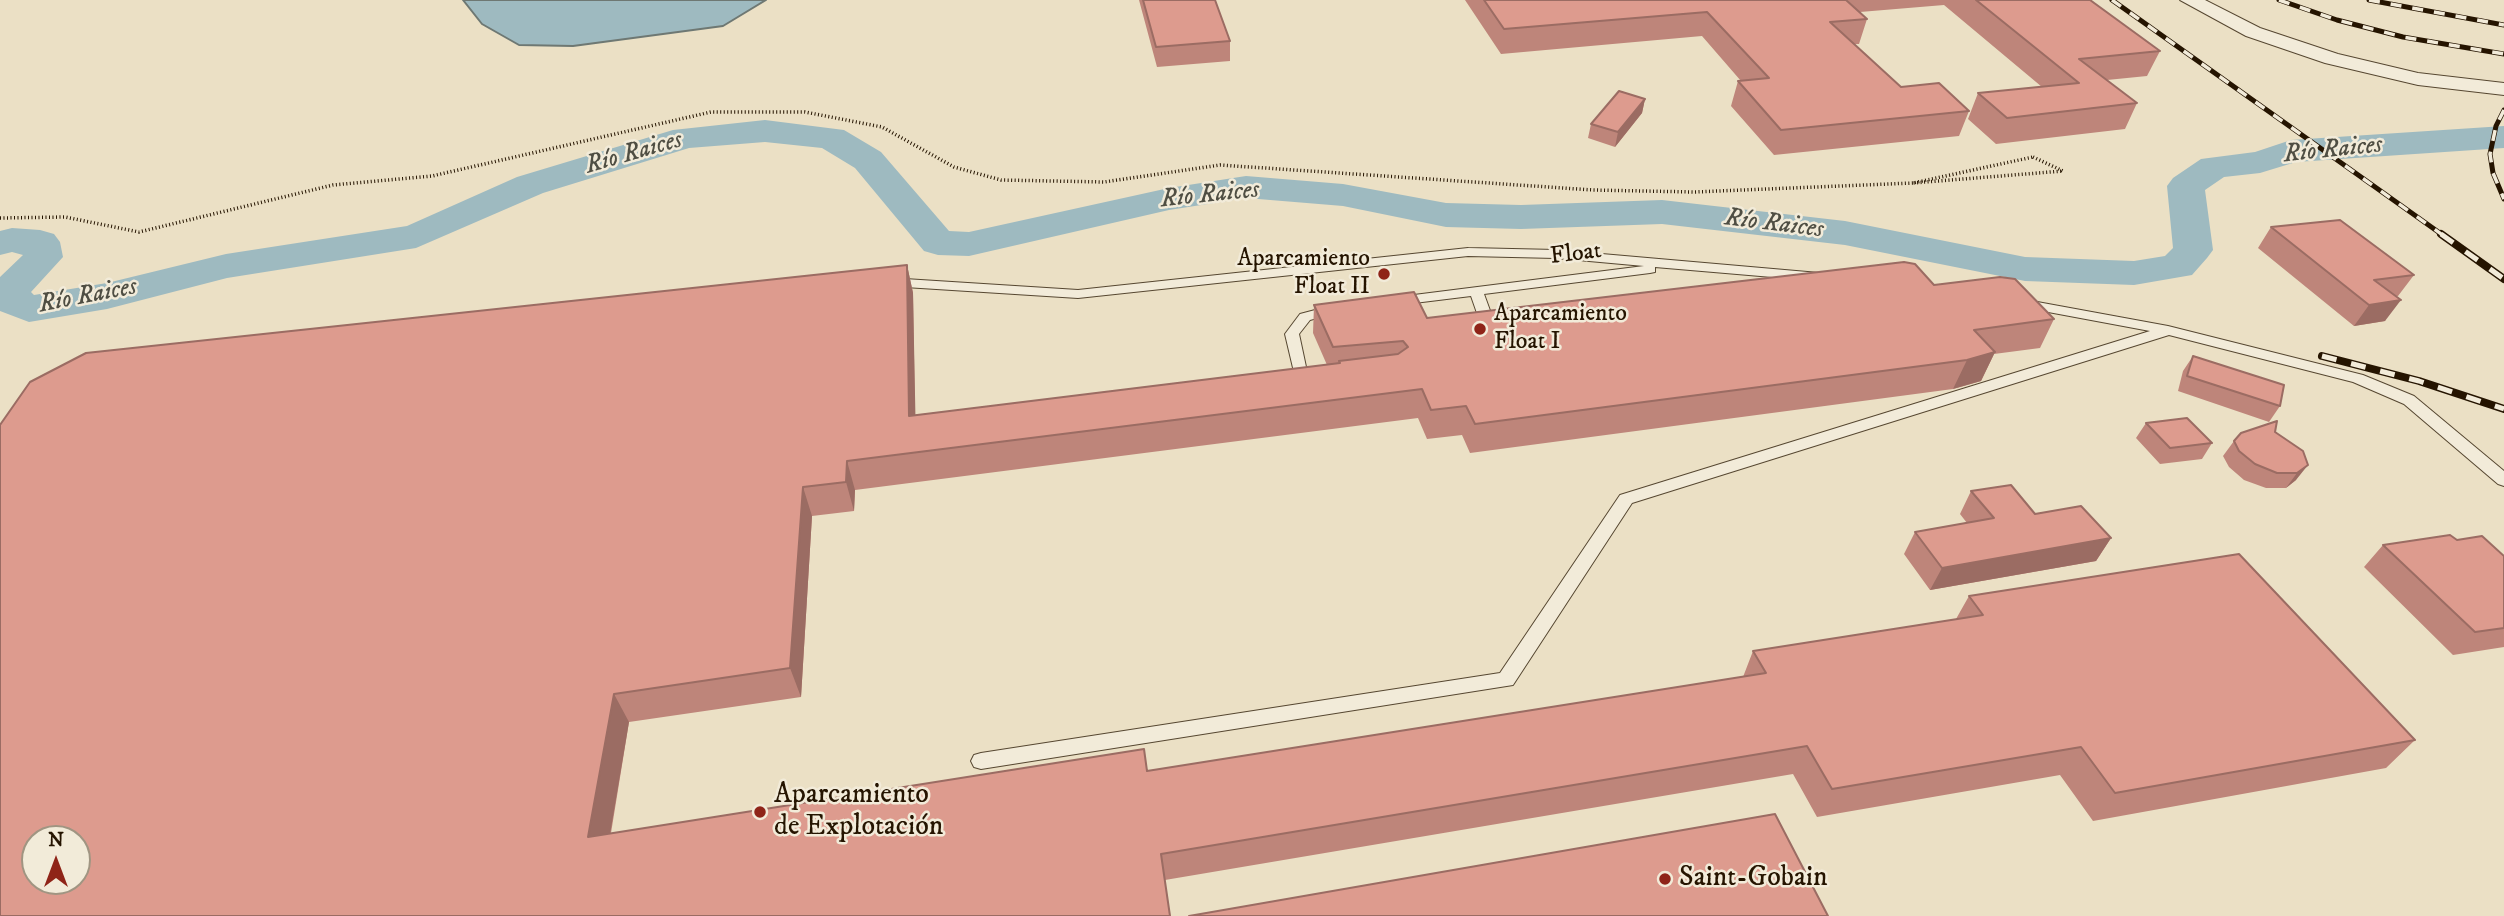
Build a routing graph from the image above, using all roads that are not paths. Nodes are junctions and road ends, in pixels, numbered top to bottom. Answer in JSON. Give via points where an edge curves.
{"nodes":[{"id":1,"x":2190,"y":0,"type":"edge"},
{"id":2,"x":2504,"y":89,"type":"edge"},
{"id":3,"x":1682,"y":265,"type":"junction"},
{"id":4,"x":1833,"y":278,"type":"edge"},
{"id":5,"x":869,"y":282,"type":"edge"},
{"id":6,"x":1476,"y":291,"type":"junction"},
{"id":7,"x":2006,"y":301,"type":"edge"},
{"id":8,"x":1381,"y":303,"type":"edge"},
{"id":9,"x":1353,"y":306,"type":"edge"},
{"id":10,"x":1485,"y":316,"type":"edge"},
{"id":11,"x":2168,"y":330,"type":"junction"},
{"id":12,"x":1303,"y":386,"type":"edge"},
{"id":13,"x":2504,"y":480,"type":"edge"},
{"id":14,"x":981,"y":761,"type":"dead end"}],
"edges":[{"from":1,"to":2,"type":"street","via":[[2253,32],[2332,59],[2418,79]]},
{"from":3,"to":4,"type":"lane"},
{"from":3,"to":5,"type":"lane","via":[[1556,254],[1468,253],[1078,294]]},
{"from":3,"to":6,"type":"lane","name":"Float"},
{"from":6,"to":8,"type":"lane","name":"Float"},
{"from":6,"to":10,"type":"lane"},
{"from":7,"to":11,"type":"lane"},
{"from":9,"to":12,"type":"lane","via":[[1305,317],[1292,334]]},
{"from":11,"to":13,"type":"lane","via":[[2358,378],[2409,400]]},
{"from":11,"to":14,"type":"lane","via":[[1626,499],[1506,680]]}]}
